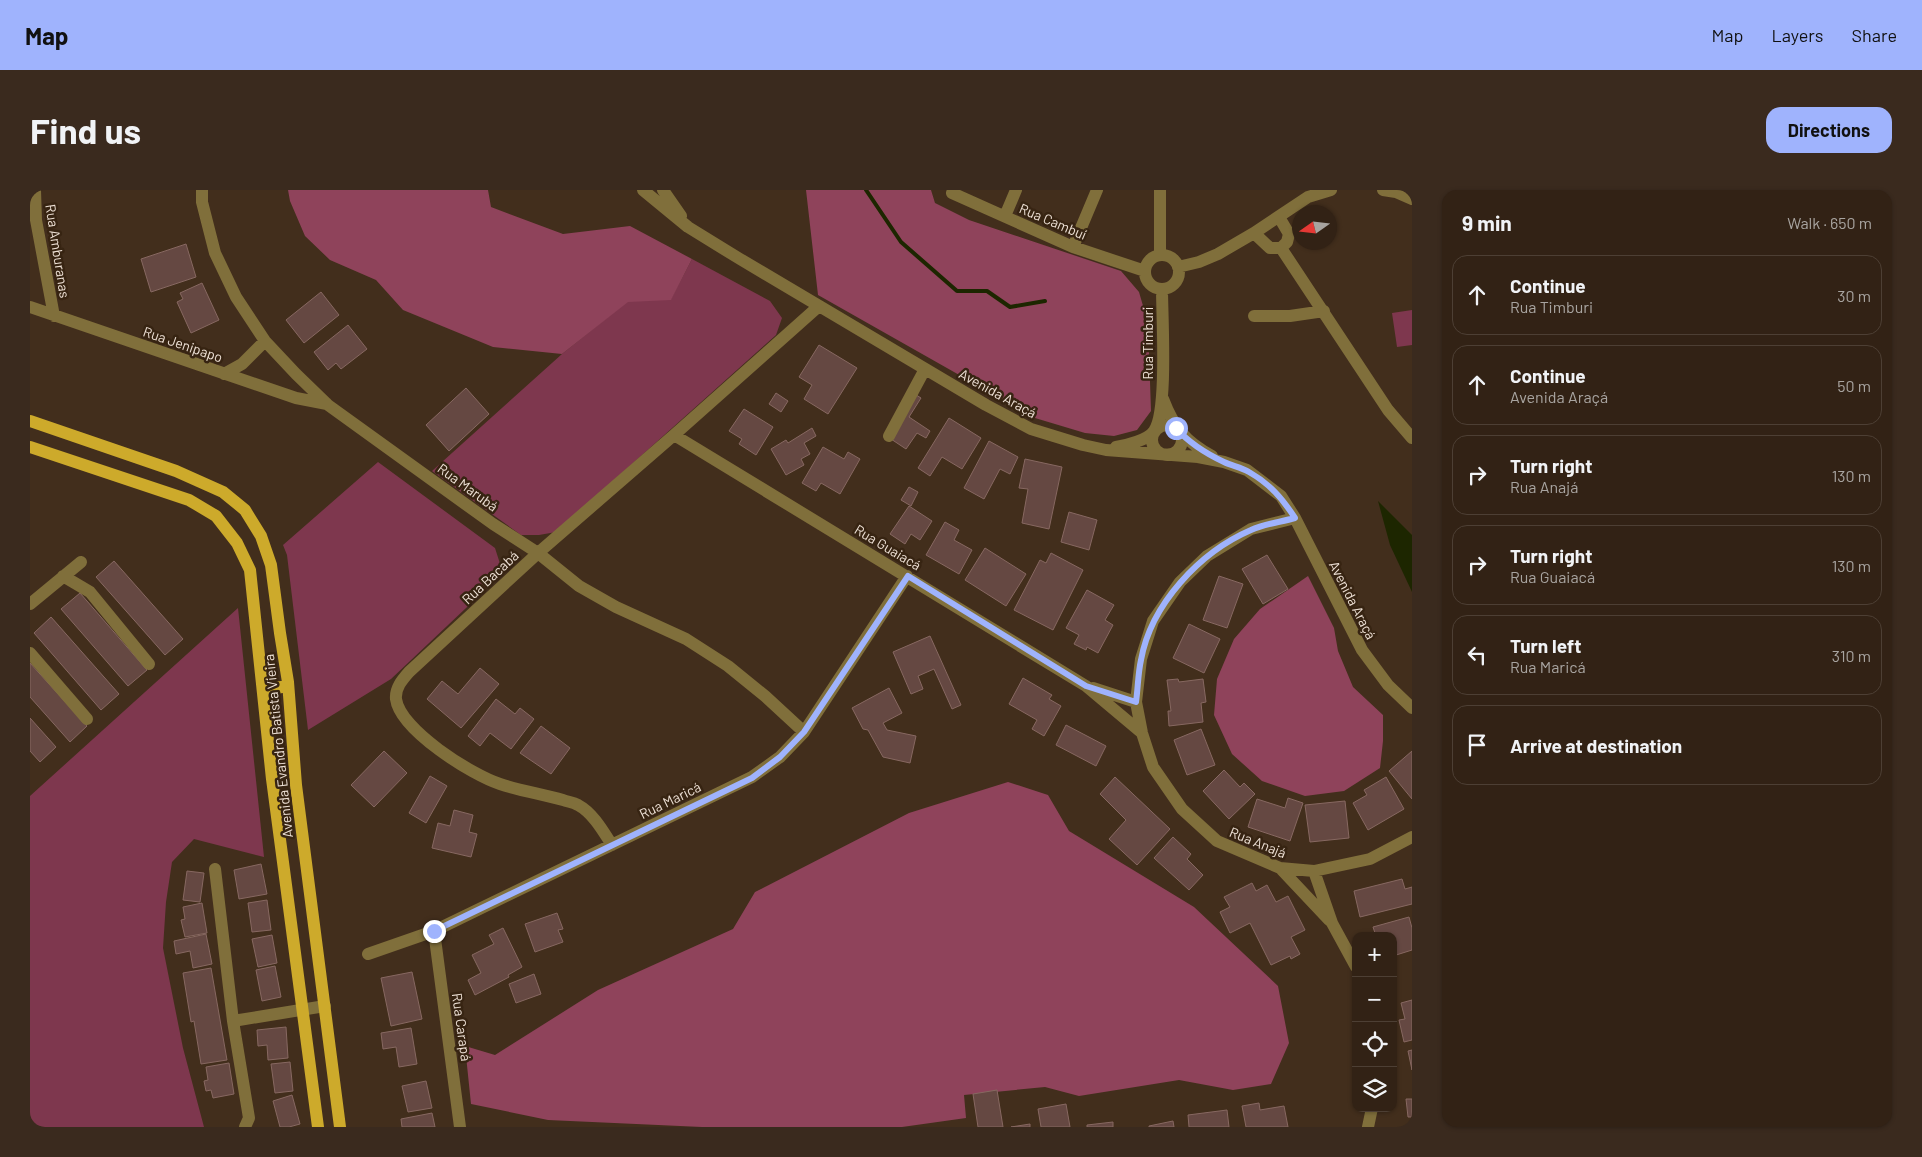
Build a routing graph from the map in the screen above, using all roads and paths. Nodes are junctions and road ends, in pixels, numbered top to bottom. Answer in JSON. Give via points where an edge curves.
{"nodes":[{"id":1,"x":35,"y":190,"type":"edge"},
{"id":2,"x":202,"y":190,"type":"edge"},
{"id":3,"x":643,"y":190,"type":"edge"},
{"id":4,"x":663,"y":190,"type":"edge"},
{"id":5,"x":1016,"y":190,"type":"edge"},
{"id":6,"x":1097,"y":190,"type":"edge"},
{"id":7,"x":1160,"y":190,"type":"edge"},
{"id":8,"x":1331,"y":190,"type":"edge"},
{"id":9,"x":1383,"y":190,"type":"edge"},
{"id":10,"x":952,"y":193,"type":"dead end"},
{"id":11,"x":1412,"y":199,"type":"edge"},
{"id":12,"x":1004,"y":216,"type":"junction"},
{"id":13,"x":1279,"y":217,"type":"junction"},
{"id":14,"x":688,"y":227,"type":"junction"},
{"id":15,"x":1254,"y":232,"type":"junction"},
{"id":16,"x":1073,"y":247,"type":"junction"},
{"id":17,"x":1281,"y":248,"type":"junction"},
{"id":18,"x":1160,"y":254,"type":"junction"},
{"id":19,"x":1178,"y":267,"type":"junction"},
{"id":20,"x":1145,"y":271,"type":"junction"},
{"id":21,"x":1162,"y":289,"type":"junction"},
{"id":22,"x":819,"y":306,"type":"junction"},
{"id":23,"x":30,"y":308,"type":"edge"},
{"id":24,"x":1324,"y":312,"type":"junction"},
{"id":25,"x":54,"y":316,"type":"junction"},
{"id":26,"x":1254,"y":316,"type":"dead end"},
{"id":27,"x":265,"y":341,"type":"junction"},
{"id":28,"x":925,"y":369,"type":"junction"},
{"id":29,"x":224,"y":374,"type":"junction"},
{"id":30,"x":1163,"y":397,"type":"junction"},
{"id":31,"x":328,"y":404,"type":"junction"},
{"id":32,"x":30,"y":421,"type":"edge"},
{"id":33,"x":1154,"y":432,"type":"junction"},
{"id":34,"x":1180,"y":432,"type":"junction"},
{"id":35,"x":674,"y":435,"type":"junction"},
{"id":36,"x":889,"y":436,"type":"dead end"},
{"id":37,"x":1412,"y":438,"type":"edge"},
{"id":38,"x":30,"y":448,"type":"edge"},
{"id":39,"x":1106,"y":450,"type":"junction"},
{"id":40,"x":1165,"y":455,"type":"junction"},
{"id":41,"x":1224,"y":462,"type":"junction"},
{"id":42,"x":1295,"y":518,"type":"junction"},
{"id":43,"x":538,"y":553,"type":"junction"},
{"id":44,"x":81,"y":562,"type":"dead end"},
{"id":45,"x":63,"y":576,"type":"junction"},
{"id":46,"x":908,"y":576,"type":"junction"},
{"id":47,"x":30,"y":604,"type":"edge"},
{"id":48,"x":30,"y":653,"type":"edge"},
{"id":49,"x":150,"y":664,"type":"dead end"},
{"id":50,"x":288,"y":686,"type":"junction"},
{"id":51,"x":1086,"y":686,"type":"junction"},
{"id":52,"x":263,"y":690,"type":"junction"},
{"id":53,"x":1136,"y":702,"type":"junction"},
{"id":54,"x":1412,"y":708,"type":"edge"},
{"id":55,"x":87,"y":719,"type":"dead end"},
{"id":56,"x":804,"y":732,"type":"junction"},
{"id":57,"x":1142,"y":732,"type":"junction"},
{"id":58,"x":1412,"y":837,"type":"edge"},
{"id":59,"x":612,"y":845,"type":"junction"},
{"id":60,"x":1280,"y":868,"type":"junction"},
{"id":61,"x":215,"y":869,"type":"dead end"},
{"id":62,"x":1314,"y":871,"type":"junction"},
{"id":63,"x":1332,"y":923,"type":"junction"},
{"id":64,"x":434,"y":931,"type":"junction"},
{"id":65,"x":368,"y":954,"type":"dead end"},
{"id":66,"x":1352,"y":960,"type":"edge"},
{"id":67,"x":325,"y":1006,"type":"junction"},
{"id":68,"x":302,"y":1009,"type":"junction"},
{"id":69,"x":233,"y":1021,"type":"junction"},
{"id":70,"x":1371,"y":1112,"type":"edge"},
{"id":71,"x":245,"y":1127,"type":"edge"},
{"id":72,"x":318,"y":1127,"type":"edge"},
{"id":73,"x":340,"y":1127,"type":"edge"},
{"id":74,"x":460,"y":1127,"type":"edge"},
{"id":75,"x":1368,"y":1127,"type":"edge"}],
"edges":[{"from":1,"to":25,"type":"street","name":"Rua Amburanas","via":[[36,220]]},
{"from":2,"to":27,"type":"street","name":"Rua Marubá","via":[[202,202],[216,253],[236,297]]},
{"from":3,"to":14,"type":"street","name":"Avenida Araçá"},
{"from":4,"to":14,"type":"street"},
{"from":5,"to":12,"type":"street"},
{"from":6,"to":16,"type":"street"},
{"from":7,"to":18,"type":"street"},
{"from":8,"to":13,"type":"street","via":[[1308,197]]},
{"from":9,"to":11,"type":"street"},
{"from":10,"to":12,"type":"street","name":"Rua Cambuí"},
{"from":12,"to":16,"type":"street","name":"Rua Cambuí"},
{"from":13,"to":15,"type":"street"},
{"from":13,"to":17,"type":"street","via":[[1289,234]]},
{"from":14,"to":22,"type":"street","name":"Avenida Araçá"},
{"from":15,"to":17,"type":"street","via":[[1270,248]]},
{"from":15,"to":19,"type":"street","via":[[1218,254]]},
{"from":16,"to":20,"type":"street","name":"Rua Cambuí"},
{"from":17,"to":24,"type":"street"},
{"from":18,"to":19,"type":"street","via":[[1171,257]]},
{"from":18,"to":20,"type":"street","via":[[1151,258]]},
{"from":19,"to":21,"type":"street","via":[[1176,282]]},
{"from":20,"to":21,"type":"street","via":[[1148,282]]},
{"from":21,"to":30,"type":"street","name":"Rua Timburi"},
{"from":22,"to":28,"type":"street","name":"Avenida Araçá"},
{"from":22,"to":35,"type":"street","name":"Rua Bacabá"},
{"from":23,"to":25,"type":"street","name":"Rua Jenipapo"},
{"from":24,"to":26,"type":"street"},
{"from":24,"to":37,"type":"street","via":[[1388,410]]},
{"from":25,"to":29,"type":"street","name":"Rua Jenipapo"},
{"from":27,"to":29,"type":"street","via":[[242,364]]},
{"from":27,"to":31,"type":"street","name":"Rua Marubá"},
{"from":28,"to":36,"type":"street"},
{"from":28,"to":39,"type":"street","name":"Avenida Araçá","via":[[1031,429]]},
{"from":29,"to":31,"type":"street","name":"Rua Jenipapo","via":[[296,398]]},
{"from":30,"to":33,"type":"street","name":"Rua Timburi"},
{"from":30,"to":34,"type":"street","name":"Rua Timburi"},
{"from":31,"to":43,"type":"street","name":"Rua Marubá"},
{"from":32,"to":50,"type":"main road","name":"Avenida Evandro Batista Vieira","via":[[176,471],[224,492],[245,510],[261,536],[271,565]]},
{"from":33,"to":34,"type":"street","via":[[1167,425]]},
{"from":33,"to":39,"type":"street","via":[[1139,441]]},
{"from":33,"to":40,"type":"street","via":[[1153,446]]},
{"from":34,"to":40,"type":"street","via":[[1182,441],[1178,450]]},
{"from":34,"to":41,"type":"street","name":"Rua Timburi","via":[[1202,451]]},
{"from":35,"to":43,"type":"street","name":"Rua Bacabá"},
{"from":35,"to":46,"type":"street","name":"Rua Guaiacá"},
{"from":38,"to":52,"type":"main road","name":"Avenida Evandro Batista Vieira","via":[[189,500],[216,516],[237,543],[250,570]]},
{"from":39,"to":40,"type":"street","name":"Avenida Araçá"},
{"from":40,"to":41,"type":"street","name":"Avenida Araçá"},
{"from":41,"to":42,"type":"street","name":"Avenida Araçá","via":[[1247,470],[1265,483],[1281,496]]},
{"from":42,"to":53,"type":"street","name":"Rua Anajá","via":[[1251,530],[1207,556],[1180,582],[1153,621],[1141,659]]},
{"from":42,"to":54,"type":"street","name":"Avenida Araçá","via":[[1362,650],[1388,685]]},
{"from":43,"to":56,"type":"street","name":"Rua Marubá","via":[[579,586],[686,639],[728,666]]},
{"from":43,"to":59,"type":"street","name":"Rua Bacabá","via":[[409,672],[398,686],[396,700],[403,715],[425,739],[457,762],[499,784],[578,805],[595,820]]},
{"from":44,"to":45,"type":"street"},
{"from":45,"to":47,"type":"street"},
{"from":45,"to":49,"type":"street","via":[[90,592]]},
{"from":46,"to":51,"type":"street","name":"Rua Guaiacá"},
{"from":46,"to":56,"type":"street","name":"Rua Maricá"},
{"from":48,"to":55,"type":"street"},
{"from":50,"to":52,"type":"main road"},
{"from":50,"to":67,"type":"main road","name":"Avenida Evandro Batista Vieira","via":[[296,785]]},
{"from":51,"to":53,"type":"street","name":"Rua Guaiacá"},
{"from":51,"to":57,"type":"street","name":"Rua Guaiacá"},
{"from":52,"to":68,"type":"main road","name":"Avenida Evandro Batista Vieira"},
{"from":53,"to":57,"type":"street","name":"Rua Anajá"},
{"from":56,"to":59,"type":"street","name":"Rua Maricá","via":[[780,757],[752,778]]},
{"from":57,"to":60,"type":"street","name":"Rua Anajá","via":[[1153,767],[1182,809],[1217,841]]},
{"from":58,"to":62,"type":"street","name":"Rua Anajá","via":[[1370,859]]},
{"from":59,"to":64,"type":"street","name":"Rua Maricá"},
{"from":60,"to":62,"type":"street","name":"Rua Anajá"},
{"from":60,"to":63,"type":"street"},
{"from":61,"to":69,"type":"street"},
{"from":62,"to":63,"type":"street"},
{"from":63,"to":66,"type":"street"},
{"from":64,"to":65,"type":"street","name":"Rua Maricá"},
{"from":64,"to":74,"type":"street","name":"Rua Carapá"},
{"from":67,"to":68,"type":"street"},
{"from":67,"to":73,"type":"main road","name":"Avenida Evandro Batista Vieira"},
{"from":68,"to":69,"type":"street"},
{"from":68,"to":72,"type":"main road","name":"Avenida Evandro Batista Vieira"},
{"from":69,"to":71,"type":"street","via":[[249,1118]]},
{"from":70,"to":75,"type":"street"}]}
